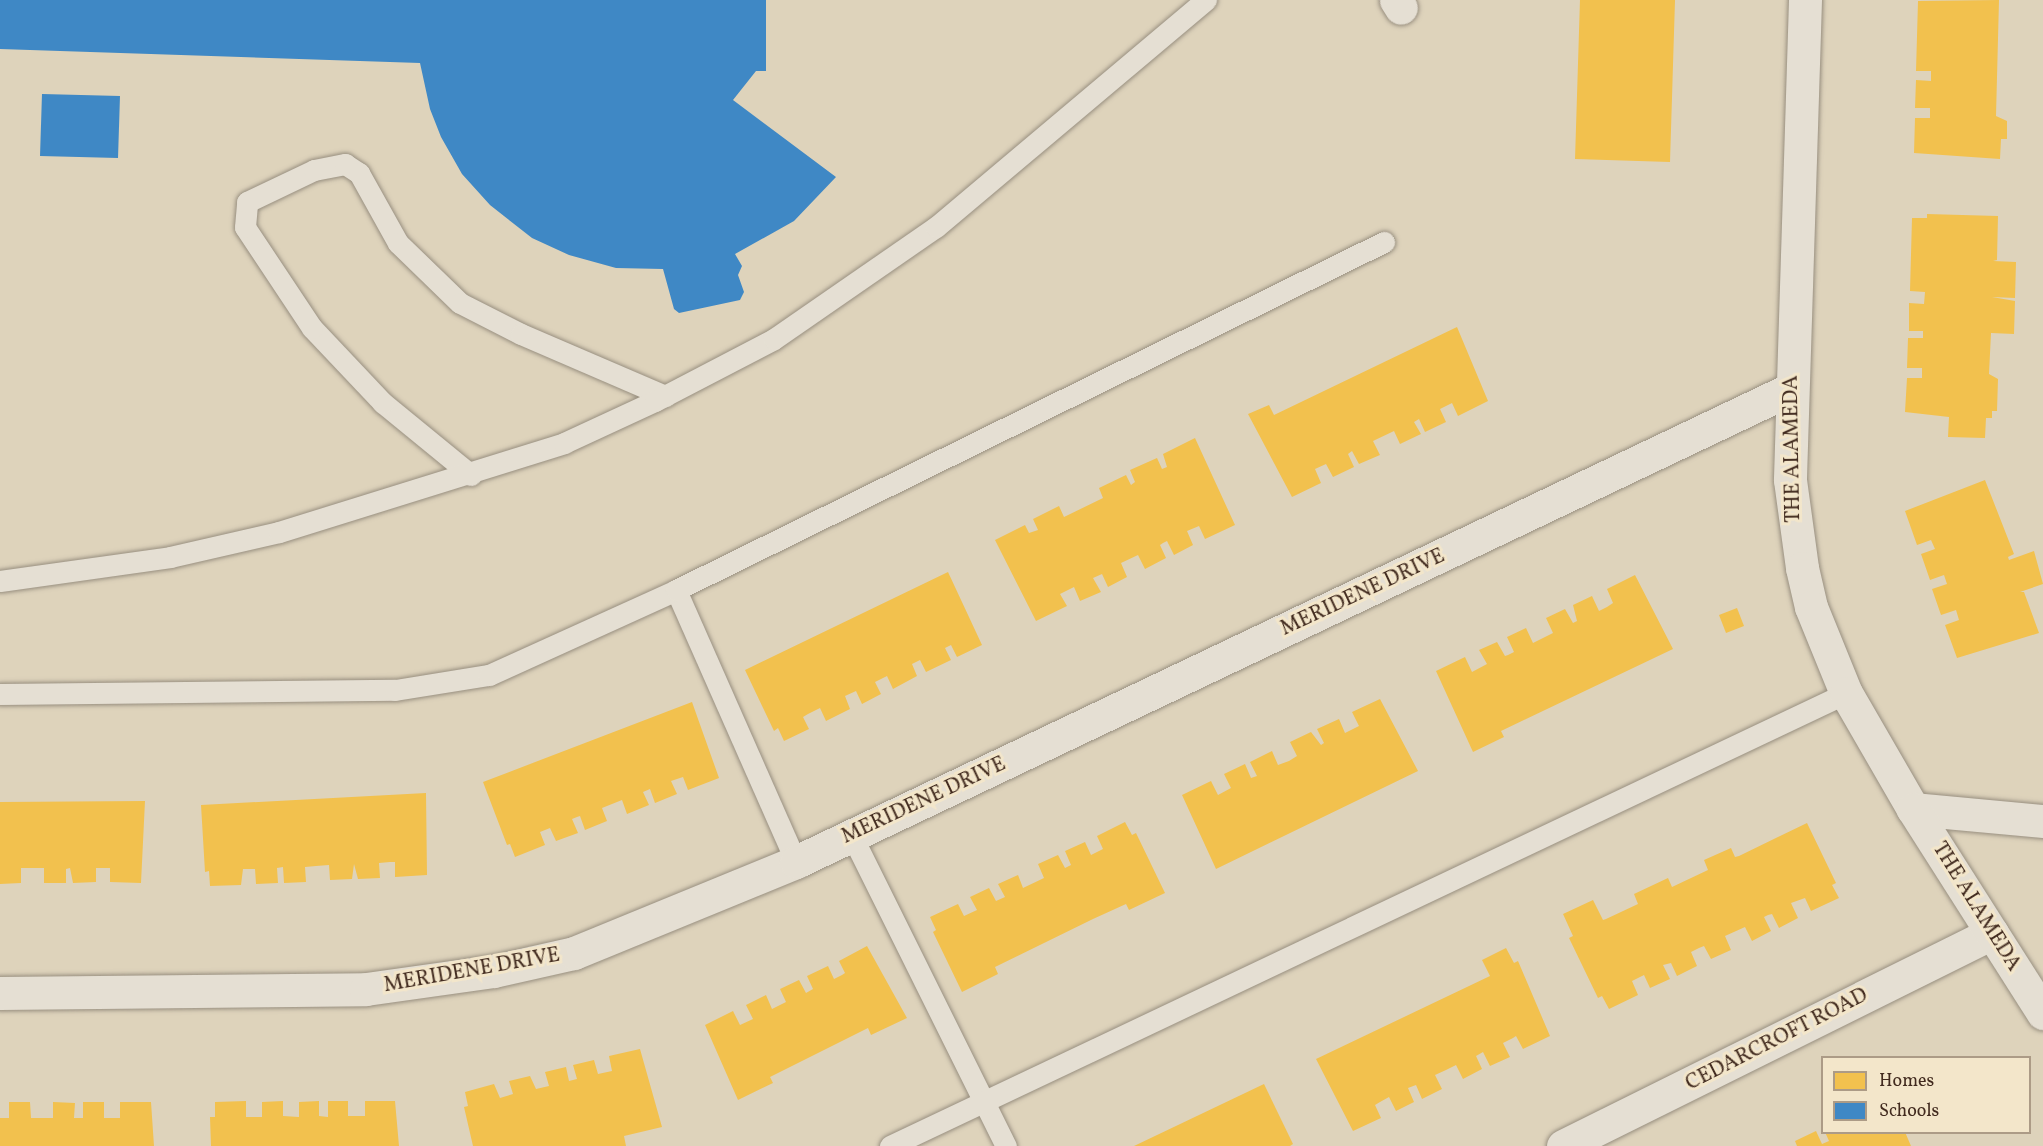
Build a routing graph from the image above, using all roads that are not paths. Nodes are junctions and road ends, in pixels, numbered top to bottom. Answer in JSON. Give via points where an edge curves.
{"nodes":[{"id":1,"x":1206,"y":0,"type":"edge"},
{"id":2,"x":1805,"y":0,"type":"edge"},
{"id":3,"x":1384,"y":242,"type":"dead end"},
{"id":4,"x":1791,"y":389,"type":"junction"},
{"id":5,"x":665,"y":396,"type":"junction"},
{"id":6,"x":471,"y":475,"type":"junction"},
{"id":7,"x":0,"y":581,"type":"edge"},
{"id":8,"x":676,"y":591,"type":"junction"},
{"id":9,"x":1846,"y":693,"type":"junction"},
{"id":10,"x":0,"y":694,"type":"edge"},
{"id":11,"x":1913,"y":809,"type":"junction"},
{"id":12,"x":2043,"y":821,"type":"edge"},
{"id":13,"x":852,"y":836,"type":"junction"},
{"id":14,"x":796,"y":862,"type":"junction"},
{"id":15,"x":1992,"y":933,"type":"junction"},
{"id":16,"x":0,"y":993,"type":"edge"},
{"id":17,"x":2043,"y":1013,"type":"edge"},
{"id":18,"x":985,"y":1101,"type":"junction"},
{"id":19,"x":890,"y":1146,"type":"edge"},
{"id":20,"x":1006,"y":1146,"type":"edge"},
{"id":21,"x":1563,"y":1146,"type":"edge"}],
"edges":[{"from":1,"to":5,"type":"lane","via":[[936,227],[774,339]]},
{"from":2,"to":4,"type":"street","name":"THE ALAMEDA"},
{"from":3,"to":8,"type":"lane"},
{"from":4,"to":9,"type":"street","name":"THE ALAMEDA","via":[[1794,531],[1811,607]]},
{"from":4,"to":13,"type":"street","name":"MERIDENE DRIVE"},
{"from":5,"to":6,"type":"lane","via":[[564,443]]},
{"from":5,"to":6,"type":"lane","via":[[521,334],[460,303],[398,243],[359,173],[345,164],[314,170],[247,202],[245,227],[312,328],[383,403]]},
{"from":6,"to":7,"type":"lane","via":[[268,535],[170,557]]},
{"from":8,"to":10,"type":"lane","via":[[489,675],[451,684],[395,690]]},
{"from":8,"to":14,"type":"lane"},
{"from":9,"to":11,"type":"street","name":"THE ALAMEDA"},
{"from":9,"to":18,"type":"lane"},
{"from":11,"to":12,"type":"street"},
{"from":11,"to":15,"type":"street","name":"THE ALAMEDA"},
{"from":13,"to":14,"type":"street","name":"MERIDENE DRIVE"},
{"from":13,"to":18,"type":"lane"},
{"from":14,"to":16,"type":"street","name":"MERIDENE DRIVE","via":[[574,953],[494,971],[366,989]]},
{"from":15,"to":17,"type":"street","name":"THE ALAMEDA"},
{"from":15,"to":21,"type":"street","name":"CEDARCROFT ROAD"},
{"from":18,"to":19,"type":"lane"},
{"from":18,"to":20,"type":"lane"}]}
